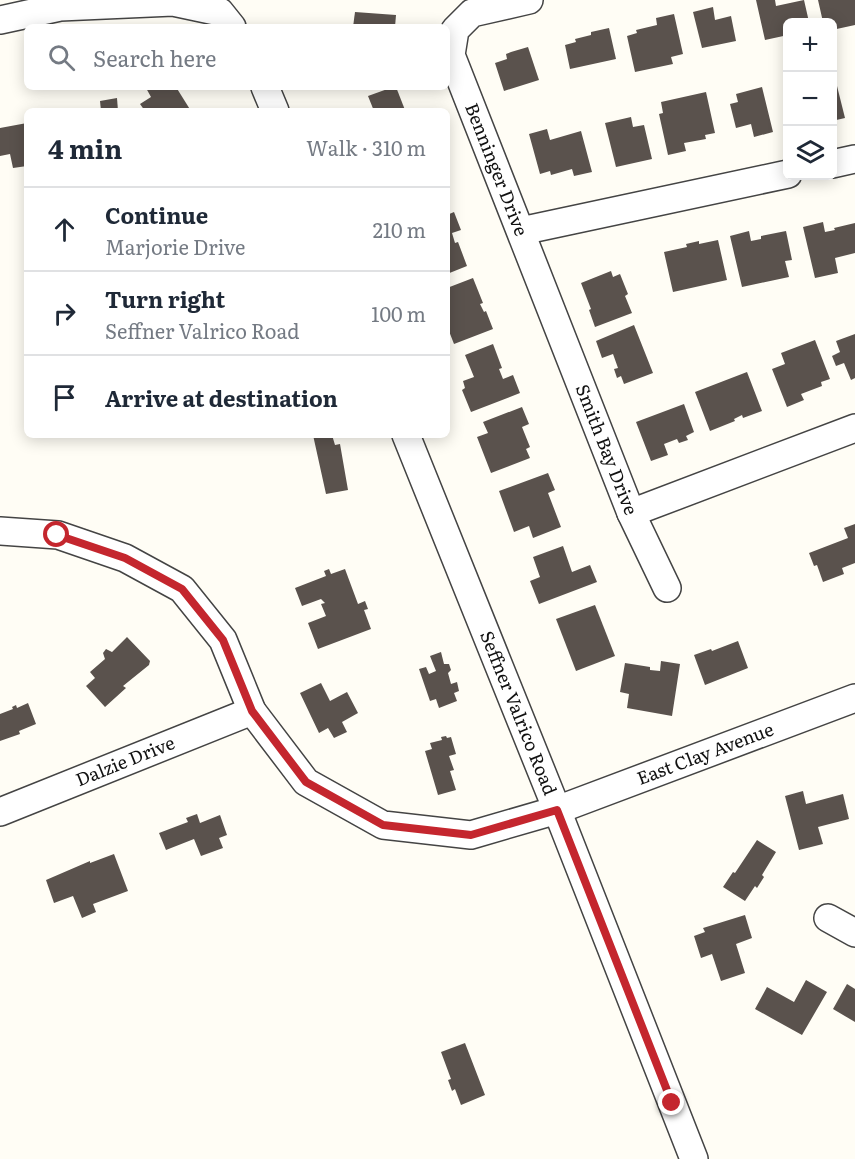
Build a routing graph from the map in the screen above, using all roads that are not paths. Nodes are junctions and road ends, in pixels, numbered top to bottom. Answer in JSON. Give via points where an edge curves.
{"nodes":[{"id":1,"x":529,"y":0,"type":"edge"},
{"id":2,"x":0,"y":20,"type":"edge"},
{"id":3,"x":226,"y":20,"type":"edge"},
{"id":4,"x":267,"y":90,"type":"edge"},
{"id":5,"x":274,"y":108,"type":"edge"},
{"id":6,"x":855,"y":159,"type":"edge"},
{"id":7,"x":837,"y":163,"type":"edge"},
{"id":8,"x":783,"y":175,"type":"edge"},
{"id":9,"x":521,"y":231,"type":"junction"},
{"id":10,"x":855,"y":428,"type":"edge"},
{"id":11,"x":407,"y":438,"type":"edge"},
{"id":12,"x":631,"y":513,"type":"junction"},
{"id":13,"x":0,"y":531,"type":"edge"},
{"id":14,"x":667,"y":588,"type":"dead end"},
{"id":15,"x":855,"y":698,"type":"edge"},
{"id":16,"x":252,"y":711,"type":"junction"},
{"id":17,"x":557,"y":810,"type":"junction"},
{"id":18,"x":0,"y":812,"type":"edge"},
{"id":19,"x":828,"y":918,"type":"dead end"},
{"id":20,"x":855,"y":933,"type":"edge"},
{"id":21,"x":694,"y":1159,"type":"edge"}],
"edges":[{"from":1,"to":9,"type":"street","name":"Benninger Drive","via":[[472,13],[455,30],[451,55]]},
{"from":2,"to":3,"type":"street","via":[[60,7],[173,2]]},
{"from":4,"to":5,"type":"street"},
{"from":6,"to":7,"type":"street"},
{"from":8,"to":9,"type":"street","name":"Benninger Drive"},
{"from":9,"to":12,"type":"street","name":"Smith Bay Drive"},
{"from":10,"to":12,"type":"street","name":"Smith Bay Drive"},
{"from":11,"to":17,"type":"street","name":"Seffner Valrico Road"},
{"from":12,"to":14,"type":"street"},
{"from":13,"to":16,"type":"street","name":"East Clay Avenue","via":[[57,535],[125,558],[182,589],[223,640]]},
{"from":15,"to":17,"type":"street","name":"East Clay Avenue"},
{"from":16,"to":17,"type":"street","name":"East Clay Avenue","via":[[306,782],[383,825],[471,835]]},
{"from":16,"to":18,"type":"street","name":"Dalzie Drive"},
{"from":17,"to":21,"type":"street","name":"Seffner Valrico Road"},
{"from":19,"to":20,"type":"street"}]}
